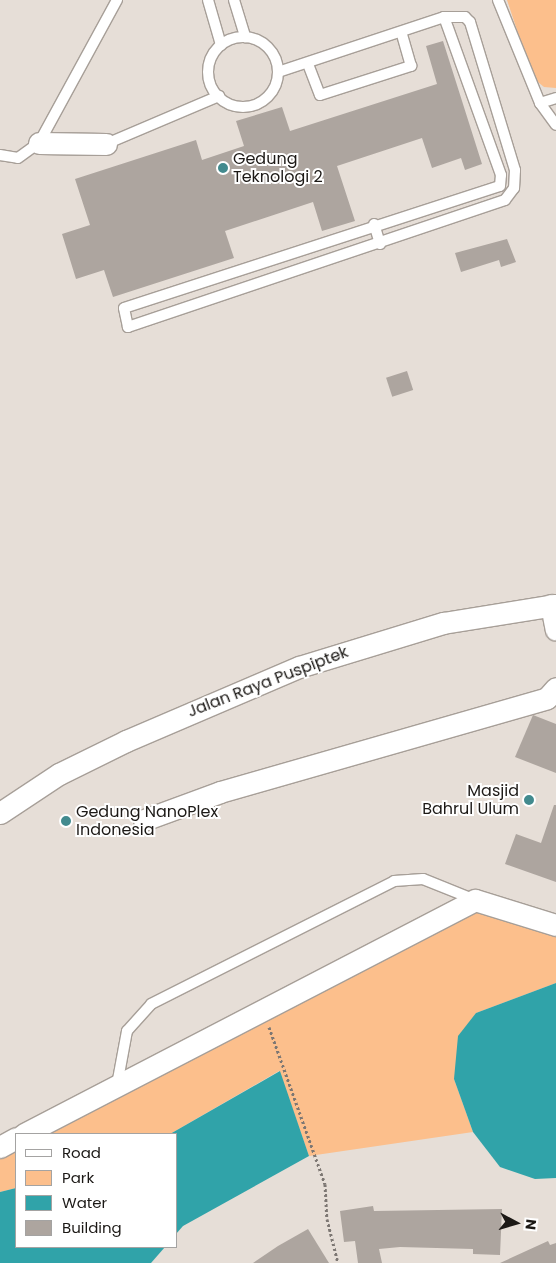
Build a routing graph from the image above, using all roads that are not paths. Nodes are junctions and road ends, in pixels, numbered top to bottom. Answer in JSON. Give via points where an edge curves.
{"nodes":[{"id":1,"x":117,"y":0,"type":"edge"},
{"id":2,"x":208,"y":0,"type":"edge"},
{"id":3,"x":234,"y":0,"type":"edge"},
{"id":4,"x":498,"y":0,"type":"edge"},
{"id":5,"x":444,"y":17,"type":"junction"},
{"id":6,"x":401,"y":32,"type":"junction"},
{"id":7,"x":245,"y":37,"type":"junction"},
{"id":8,"x":221,"y":45,"type":"junction"},
{"id":9,"x":308,"y":64,"type":"junction"},
{"id":10,"x":278,"y":72,"type":"junction"},
{"id":11,"x":218,"y":96,"type":"junction"},
{"id":12,"x":556,"y":98,"type":"edge"},
{"id":13,"x":540,"y":103,"type":"junction"},
{"id":14,"x":556,"y":126,"type":"edge"},
{"id":15,"x":39,"y":143,"type":"junction"},
{"id":16,"x":106,"y":144,"type":"joint"},
{"id":17,"x":0,"y":155,"type":"edge"},
{"id":18,"x":515,"y":170,"type":"junction"},
{"id":19,"x":501,"y":175,"type":"junction"},
{"id":20,"x":374,"y":224,"type":"junction"},
{"id":21,"x":321,"y":242,"type":"junction"},
{"id":22,"x":380,"y":244,"type":"junction"},
{"id":23,"x":276,"y":259,"type":"junction"},
{"id":24,"x":326,"y":260,"type":"junction"},
{"id":25,"x":222,"y":276,"type":"junction"},
{"id":26,"x":283,"y":276,"type":"junction"},
{"id":27,"x":228,"y":294,"type":"junction"},
{"id":28,"x":164,"y":295,"type":"junction"},
{"id":29,"x":170,"y":313,"type":"junction"},
{"id":30,"x":553,"y":605,"type":"edge"},
{"id":31,"x":556,"y":630,"type":"edge"},
{"id":32,"x":556,"y":688,"type":"edge"},
{"id":33,"x":0,"y":813,"type":"edge"},
{"id":34,"x":144,"y":820,"type":"dead end"},
{"id":35,"x":474,"y":900,"type":"junction"},
{"id":36,"x":556,"y":925,"type":"edge"},
{"id":37,"x":116,"y":1086,"type":"junction"},
{"id":38,"x":26,"y":1133,"type":"edge"},
{"id":39,"x":15,"y":1139,"type":"edge"},
{"id":40,"x":0,"y":1147,"type":"edge"}],
"edges":[{"from":1,"to":15,"type":"lane"},
{"from":2,"to":8,"type":"lane"},
{"from":3,"to":7,"type":"lane"},
{"from":4,"to":13,"type":"lane"},
{"from":5,"to":6,"type":"lane"},
{"from":5,"to":18,"type":"lane","via":[[457,15],[470,22]]},
{"from":5,"to":19,"type":"lane"},
{"from":6,"to":9,"type":"lane"},
{"from":6,"to":9,"type":"lane","via":[[411,66],[320,95]]},
{"from":7,"to":8,"type":"lane"},
{"from":7,"to":10,"type":"lane","via":[[255,39],[272,52]]},
{"from":8,"to":11,"type":"lane","via":[[214,53],[209,73]]},
{"from":9,"to":10,"type":"lane"},
{"from":10,"to":11,"type":"lane","via":[[273,90],[259,103],[240,107]]},
{"from":11,"to":16,"type":"lane"},
{"from":12,"to":13,"type":"lane"},
{"from":13,"to":14,"type":"lane"},
{"from":15,"to":16,"type":"street"},
{"from":15,"to":17,"type":"lane","via":[[18,158]]},
{"from":18,"to":19,"type":"lane"},
{"from":18,"to":22,"type":"lane","via":[[514,188],[505,200]]},
{"from":19,"to":20,"type":"lane","via":[[502,182],[496,188]]},
{"from":20,"to":21,"type":"lane"},
{"from":20,"to":22,"type":"lane"},
{"from":21,"to":23,"type":"lane"},
{"from":21,"to":24,"type":"lane"},
{"from":22,"to":24,"type":"lane"},
{"from":23,"to":25,"type":"lane"},
{"from":23,"to":26,"type":"lane"},
{"from":24,"to":26,"type":"lane"},
{"from":25,"to":27,"type":"lane"},
{"from":25,"to":28,"type":"lane"},
{"from":26,"to":27,"type":"lane"},
{"from":27,"to":29,"type":"lane"},
{"from":28,"to":29,"type":"lane"},
{"from":28,"to":29,"type":"lane","via":[[122,310],[129,327]]},
{"from":30,"to":31,"type":"street"},
{"from":30,"to":33,"type":"street","name":"Jalan Raya Puspiptek","via":[[443,623],[299,667],[126,741],[59,774]]},
{"from":32,"to":34,"type":"street","via":[[546,698],[220,792]]},
{"from":35,"to":36,"type":"street"},
{"from":35,"to":37,"type":"street"},
{"from":35,"to":37,"type":"lane","via":[[423,879],[394,881],[151,1004],[127,1031]]},
{"from":37,"to":38,"type":"street"},
{"from":39,"to":40,"type":"street"}]}
